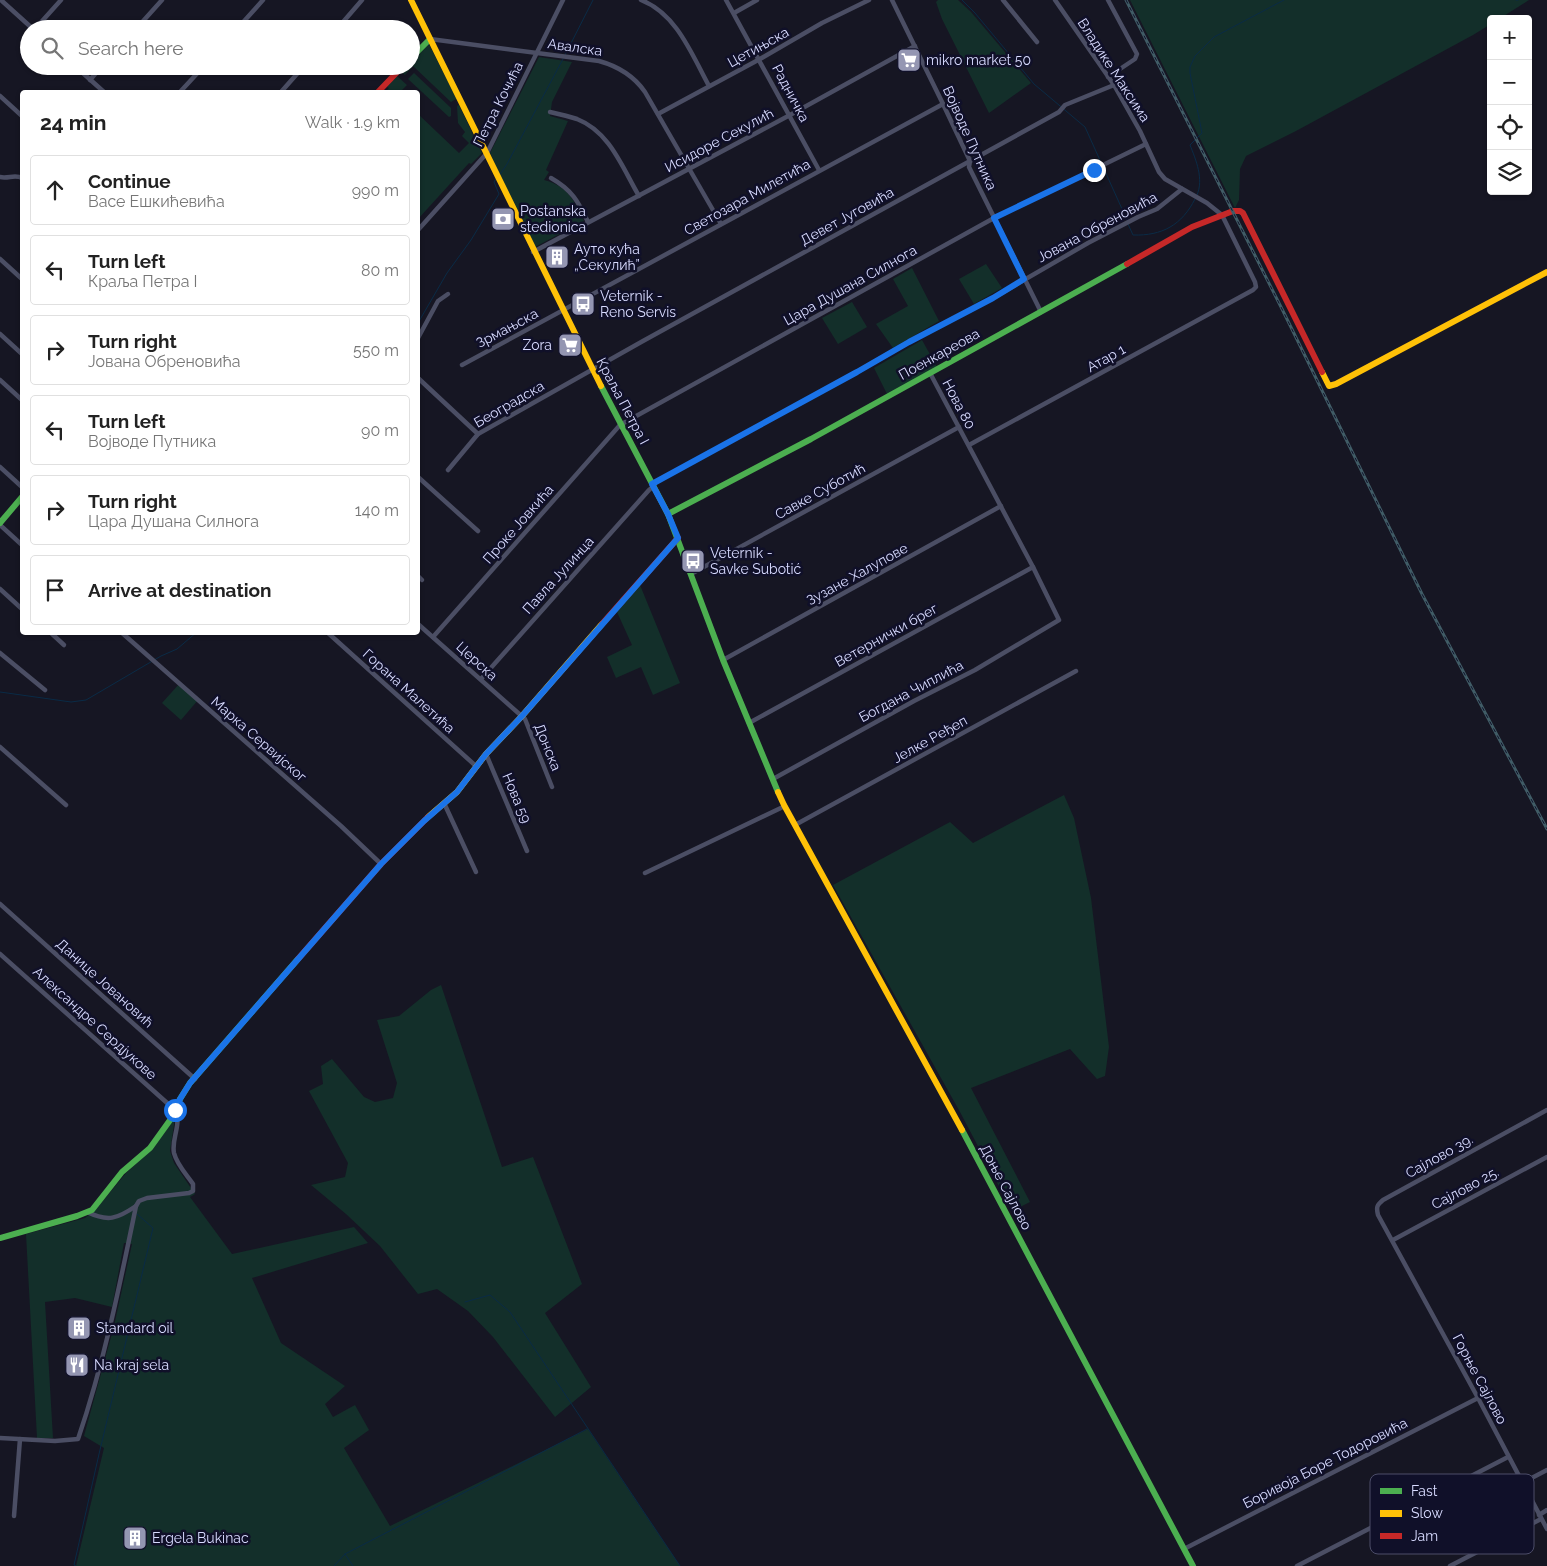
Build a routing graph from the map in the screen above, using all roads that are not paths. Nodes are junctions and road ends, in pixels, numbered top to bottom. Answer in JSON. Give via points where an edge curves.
{"nodes":[{"id":1,"x":1,"y":0,"type":"edge"},
{"id":2,"x":61,"y":0,"type":"edge"},
{"id":3,"x":162,"y":0,"type":"edge"},
{"id":4,"x":362,"y":0,"type":"edge"},
{"id":5,"x":411,"y":0,"type":"edge"},
{"id":6,"x":563,"y":0,"type":"edge"},
{"id":7,"x":641,"y":0,"type":"edge"},
{"id":8,"x":726,"y":0,"type":"edge"},
{"id":9,"x":757,"y":0,"type":"edge"},
{"id":10,"x":869,"y":0,"type":"edge"},
{"id":11,"x":892,"y":0,"type":"edge"},
{"id":12,"x":1003,"y":0,"type":"edge"},
{"id":13,"x":1054,"y":0,"type":"edge"},
{"id":14,"x":1108,"y":0,"type":"edge"},
{"id":15,"x":261,"y":1,"type":"edge"},
{"id":16,"x":734,"y":13,"type":"junction"},
{"id":17,"x":24,"y":20,"type":"edge"},
{"id":18,"x":42,"y":20,"type":"edge"},
{"id":19,"x":144,"y":20,"type":"edge"},
{"id":20,"x":245,"y":20,"type":"edge"},
{"id":21,"x":345,"y":20,"type":"edge"},
{"id":22,"x":430,"y":39,"type":"junction"},
{"id":23,"x":1037,"y":42,"type":"dead end"},
{"id":24,"x":915,"y":46,"type":"junction"},
{"id":25,"x":420,"y":49,"type":"edge"},
{"id":26,"x":537,"y":53,"type":"junction"},
{"id":27,"x":760,"y":59,"type":"junction"},
{"id":28,"x":85,"y":75,"type":"edge"},
{"id":29,"x":94,"y":75,"type":"edge"},
{"id":30,"x":196,"y":75,"type":"edge"},
{"id":31,"x":296,"y":75,"type":"edge"},
{"id":32,"x":394,"y":75,"type":"edge"},
{"id":33,"x":1108,"y":77,"type":"junction"},
{"id":34,"x":90,"y":80,"type":"junction"},
{"id":35,"x":1114,"y":85,"type":"junction"},
{"id":36,"x":709,"y":86,"type":"junction"},
{"id":37,"x":102,"y":90,"type":"edge"},
{"id":38,"x":182,"y":90,"type":"edge"},
{"id":39,"x":283,"y":90,"type":"edge"},
{"id":40,"x":380,"y":90,"type":"edge"},
{"id":41,"x":0,"y":96,"type":"edge"},
{"id":42,"x":944,"y":104,"type":"junction"},
{"id":43,"x":550,"y":112,"type":"dead end"},
{"id":44,"x":20,"y":114,"type":"edge"},
{"id":45,"x":658,"y":114,"type":"junction"},
{"id":46,"x":790,"y":115,"type":"junction"},
{"id":47,"x":1146,"y":144,"type":"junction"},
{"id":48,"x":487,"y":153,"type":"junction"},
{"id":49,"x":970,"y":161,"type":"junction"},
{"id":50,"x":1105,"y":164,"type":"dead end"},
{"id":51,"x":688,"y":168,"type":"junction"},
{"id":52,"x":819,"y":170,"type":"junction"},
{"id":53,"x":1094,"y":170,"type":"dead end"},
{"id":54,"x":0,"y":178,"type":"edge"},
{"id":55,"x":20,"y":178,"type":"edge"},
{"id":56,"x":551,"y":178,"type":"dead end"},
{"id":57,"x":1182,"y":190,"type":"junction"},
{"id":58,"x":639,"y":196,"type":"junction"},
{"id":59,"x":1222,"y":215,"type":"junction"},
{"id":60,"x":994,"y":218,"type":"junction"},
{"id":61,"x":588,"y":222,"type":"junction"},
{"id":62,"x":721,"y":224,"type":"junction"},
{"id":63,"x":420,"y":228,"type":"edge"},
{"id":64,"x":533,"y":252,"type":"junction"},
{"id":65,"x":0,"y":259,"type":"edge"},
{"id":66,"x":1547,"y":272,"type":"edge"},
{"id":67,"x":20,"y":277,"type":"edge"},
{"id":68,"x":1024,"y":279,"type":"junction"},
{"id":69,"x":1253,"y":290,"type":"joint"},
{"id":70,"x":448,"y":294,"type":"dead end"},
{"id":71,"x":563,"y":311,"type":"junction"},
{"id":72,"x":1040,"y":312,"type":"junction"},
{"id":73,"x":0,"y":334,"type":"edge"},
{"id":74,"x":420,"y":334,"type":"edge"},
{"id":75,"x":20,"y":352,"type":"edge"},
{"id":76,"x":462,"y":365,"type":"dead end"},
{"id":77,"x":592,"y":370,"type":"junction"},
{"id":78,"x":930,"y":373,"type":"junction"},
{"id":79,"x":0,"y":380,"type":"edge"},
{"id":80,"x":420,"y":380,"type":"edge"},
{"id":81,"x":20,"y":398,"type":"edge"},
{"id":82,"x":620,"y":425,"type":"junction"},
{"id":83,"x":959,"y":427,"type":"junction"},
{"id":84,"x":478,"y":434,"type":"junction"},
{"id":85,"x":969,"y":445,"type":"junction"},
{"id":86,"x":0,"y":467,"type":"edge"},
{"id":87,"x":448,"y":470,"type":"dead end"},
{"id":88,"x":420,"y":479,"type":"edge"},
{"id":89,"x":20,"y":485,"type":"edge"},
{"id":90,"x":653,"y":485,"type":"junction"},
{"id":91,"x":20,"y":499,"type":"edge"},
{"id":92,"x":1001,"y":506,"type":"junction"},
{"id":93,"x":668,"y":514,"type":"junction"},
{"id":94,"x":1,"y":521,"type":"edge"},
{"id":95,"x":478,"y":531,"type":"dead end"},
{"id":96,"x":678,"y":538,"type":"junction"},
{"id":97,"x":20,"y":543,"type":"edge"},
{"id":98,"x":1033,"y":566,"type":"junction"},
{"id":99,"x":691,"y":574,"type":"junction"},
{"id":100,"x":0,"y":589,"type":"edge"},
{"id":101,"x":20,"y":607,"type":"edge"},
{"id":102,"x":1059,"y":620,"type":"joint"},
{"id":103,"x":420,"y":626,"type":"edge"},
{"id":104,"x":53,"y":635,"type":"edge"},
{"id":105,"x":124,"y":635,"type":"edge"},
{"id":106,"x":330,"y":635,"type":"edge"},
{"id":107,"x":433,"y":637,"type":"junction"},
{"id":108,"x":64,"y":645,"type":"dead end"},
{"id":109,"x":0,"y":653,"type":"edge"},
{"id":110,"x":723,"y":660,"type":"junction"},
{"id":111,"x":1076,"y":671,"type":"dead end"},
{"id":112,"x":481,"y":679,"type":"junction"},
{"id":113,"x":44,"y":690,"type":"dead end"},
{"id":114,"x":522,"y":716,"type":"junction"},
{"id":115,"x":749,"y":722,"type":"junction"},
{"id":116,"x":0,"y":747,"type":"edge"},
{"id":117,"x":486,"y":754,"type":"junction"},
{"id":118,"x":477,"y":767,"type":"junction"},
{"id":119,"x":772,"y":779,"type":"junction"},
{"id":120,"x":552,"y":788,"type":"dead end"},
{"id":121,"x":444,"y":802,"type":"junction"},
{"id":122,"x":66,"y":805,"type":"dead end"},
{"id":123,"x":785,"y":806,"type":"junction"},
{"id":124,"x":794,"y":824,"type":"junction"},
{"id":125,"x":527,"y":851,"type":"dead end"},
{"id":126,"x":381,"y":864,"type":"junction"},
{"id":127,"x":476,"y":872,"type":"dead end"},
{"id":128,"x":645,"y":872,"type":"dead end"},
{"id":129,"x":0,"y":904,"type":"edge"},
{"id":130,"x":0,"y":954,"type":"edge"},
{"id":131,"x":195,"y":1079,"type":"junction"},
{"id":132,"x":175,"y":1110,"type":"junction"},
{"id":133,"x":1547,"y":1110,"type":"edge"},
{"id":134,"x":1547,"y":1157,"type":"edge"},
{"id":135,"x":136,"y":1206,"type":"junction"},
{"id":136,"x":87,"y":1212,"type":"junction"},
{"id":137,"x":0,"y":1238,"type":"edge"},
{"id":138,"x":1393,"y":1240,"type":"junction"},
{"id":139,"x":1478,"y":1398,"type":"junction"},
{"id":140,"x":0,"y":1438,"type":"edge"},
{"id":141,"x":20,"y":1439,"type":"junction"},
{"id":142,"x":1508,"y":1456,"type":"junction"},
{"id":143,"x":1547,"y":1470,"type":"edge"},
{"id":144,"x":1473,"y":1474,"type":"edge"},
{"id":145,"x":1517,"y":1474,"type":"edge"},
{"id":146,"x":1534,"y":1477,"type":"edge"},
{"id":147,"x":1534,"y":1506,"type":"edge"},
{"id":148,"x":1547,"y":1510,"type":"edge"},
{"id":149,"x":14,"y":1516,"type":"dead end"},
{"id":150,"x":1540,"y":1517,"type":"junction"},
{"id":151,"x":1534,"y":1520,"type":"edge"},
{"id":152,"x":1370,"y":1528,"type":"edge"},
{"id":153,"x":1547,"y":1530,"type":"edge"},
{"id":154,"x":1184,"y":1549,"type":"junction"},
{"id":155,"x":1472,"y":1554,"type":"edge"},
{"id":156,"x":1193,"y":1566,"type":"edge"},
{"id":157,"x":1297,"y":1566,"type":"edge"},
{"id":158,"x":1450,"y":1566,"type":"edge"}],
"edges":[{"from":1,"to":17,"type":"street"},
{"from":2,"to":18,"type":"street"},
{"from":3,"to":19,"type":"street"},
{"from":4,"to":21,"type":"street"},
{"from":5,"to":22,"type":"street","name":"Краља Петра I"},
{"from":6,"to":26,"type":"street","name":"Петра Кочића"},
{"from":7,"to":36,"type":"street","via":[[660,11],[673,24]]},
{"from":8,"to":16,"type":"street","name":"Радничка"},
{"from":9,"to":16,"type":"street"},
{"from":10,"to":27,"type":"street","name":"Цетињска"},
{"from":11,"to":24,"type":"street","name":"Војводе Путника"},
{"from":12,"to":23,"type":"street"},
{"from":13,"to":33,"type":"street","name":"Владике Максима"},
{"from":14,"to":33,"type":"street","via":[[1137,54],[1135,59]]},
{"from":15,"to":20,"type":"street"},
{"from":16,"to":27,"type":"street","name":"Радничка"},
{"from":22,"to":25,"type":"street"},
{"from":22,"to":26,"type":"street","name":"Авалска"},
{"from":22,"to":48,"type":"street","name":"Краља Петра I"},
{"from":24,"to":42,"type":"street","name":"Војводе Путника"},
{"from":24,"to":46,"type":"street","name":"Исидоре Секулић"},
{"from":26,"to":45,"type":"street","name":"Авалска","via":[[599,61],[622,70],[640,85]]},
{"from":26,"to":48,"type":"street","name":"Петра Кочића"},
{"from":27,"to":36,"type":"street","name":"Цетињска"},
{"from":27,"to":46,"type":"street","name":"Радничка"},
{"from":28,"to":34,"type":"street"},
{"from":29,"to":34,"type":"street"},
{"from":30,"to":38,"type":"street"},
{"from":31,"to":39,"type":"street"},
{"from":32,"to":40,"type":"street"},
{"from":33,"to":35,"type":"street","name":"Владике Максима"},
{"from":34,"to":37,"type":"street"},
{"from":35,"to":47,"type":"street","name":"Владике Максима"},
{"from":35,"to":49,"type":"street","name":"Девет Југовића","via":[[1065,105],[1059,112]]},
{"from":36,"to":45,"type":"street","name":"Цетињска"},
{"from":41,"to":44,"type":"street"},
{"from":42,"to":49,"type":"street","name":"Војводе Путника"},
{"from":42,"to":52,"type":"street","name":"Светозара Милетића"},
{"from":43,"to":58,"type":"street","via":[[575,118],[600,133]]},
{"from":45,"to":51,"type":"street","name":"Авалска"},
{"from":46,"to":51,"type":"street","name":"Исидоре Секулић"},
{"from":46,"to":52,"type":"street","name":"Радничка"},
{"from":47,"to":50,"type":"street"},
{"from":47,"to":57,"type":"street","name":"Владике Максима","via":[[1159,172]]},
{"from":48,"to":63,"type":"street","name":"Петра Кочића"},
{"from":48,"to":64,"type":"street","name":"Краља Петра I"},
{"from":49,"to":60,"type":"street","name":"Војводе Путника","via":[[969,167]]},
{"from":49,"to":77,"type":"street","name":"Девет Југовића"},
{"from":51,"to":58,"type":"street","name":"Исидоре Секулић"},
{"from":51,"to":62,"type":"street","name":"Авалска"},
{"from":52,"to":62,"type":"street","name":"Светозара Милетића"},
{"from":53,"to":60,"type":"street","name":"Цара Душана Силнога"},
{"from":54,"to":55,"type":"street"},
{"from":56,"to":61,"type":"street","via":[[576,198]]},
{"from":57,"to":59,"type":"street","name":"Владике Максима"},
{"from":57,"to":68,"type":"street","name":"Јована Обреновића","via":[[1157,209]]},
{"from":58,"to":61,"type":"street","name":"Исидоре Секулић"},
{"from":59,"to":66,"type":"street","via":[[1242,213],[1329,386]]},
{"from":59,"to":69,"type":"street","name":"Владике Максима","via":[[1255,282]]},
{"from":59,"to":72,"type":"street","name":"Поенкареова","via":[[1192,227]]},
{"from":60,"to":68,"type":"street","name":"Војводе Путника"},
{"from":60,"to":82,"type":"street","name":"Цара Душана Силнога"},
{"from":61,"to":64,"type":"street","name":"Исидоре Секулић"},
{"from":62,"to":71,"type":"street","name":"Светозара Милетића"},
{"from":64,"to":71,"type":"street","name":"Краља Петра I"},
{"from":65,"to":67,"type":"street"},
{"from":68,"to":72,"type":"street","name":"Војводе Путника"},
{"from":68,"to":90,"type":"street","name":"Јована Обреновића"},
{"from":69,"to":85,"type":"street","name":"Атар 1"},
{"from":70,"to":74,"type":"street","via":[[438,301]]},
{"from":71,"to":76,"type":"street","name":"Зрмањска"},
{"from":71,"to":77,"type":"street","name":"Краља Петра I"},
{"from":72,"to":78,"type":"street","name":"Поенкареова"},
{"from":73,"to":75,"type":"street"},
{"from":77,"to":82,"type":"street","name":"Краља Петра I"},
{"from":77,"to":84,"type":"street","name":"Београдска"},
{"from":78,"to":83,"type":"street","name":"Нова 80"},
{"from":78,"to":93,"type":"street","name":"Поенкареова"},
{"from":79,"to":81,"type":"street"},
{"from":80,"to":84,"type":"street"},
{"from":82,"to":90,"type":"street","name":"Краља Петра I"},
{"from":82,"to":107,"type":"street","name":"Проке Јовкића"},
{"from":83,"to":85,"type":"street","name":"Нова 80"},
{"from":83,"to":99,"type":"street","name":"Савке Суботић"},
{"from":84,"to":87,"type":"street","name":"Београдска"},
{"from":85,"to":92,"type":"street","name":"Нова 80"},
{"from":86,"to":89,"type":"street"},
{"from":88,"to":95,"type":"street"},
{"from":90,"to":93,"type":"street","name":"Краља Петра I"},
{"from":90,"to":112,"type":"street","name":"Павла Јулинца"},
{"from":91,"to":94,"type":"street"},
{"from":92,"to":98,"type":"street","name":"Нова 80"},
{"from":92,"to":110,"type":"street","name":"Зузане Халупове"},
{"from":93,"to":96,"type":"street","name":"Краља Петра I"},
{"from":94,"to":97,"type":"street"},
{"from":96,"to":99,"type":"street","name":"Краља Петра I"},
{"from":96,"to":114,"type":"street"},
{"from":98,"to":102,"type":"street","name":"Нова 80"},
{"from":98,"to":115,"type":"street","name":"Ветернички брег"},
{"from":99,"to":110,"type":"street","name":"Краља Петра I"},
{"from":100,"to":101,"type":"street"},
{"from":102,"to":119,"type":"street","name":"Богдана Чиплића","via":[[975,670]]},
{"from":103,"to":107,"type":"street","name":"Церска"},
{"from":104,"to":108,"type":"street"},
{"from":105,"to":126,"type":"street","name":"Марка Сервијског"},
{"from":106,"to":118,"type":"street","name":"Горана Малетића"},
{"from":107,"to":112,"type":"street","name":"Церска"},
{"from":109,"to":113,"type":"street"},
{"from":110,"to":115,"type":"street","name":"Краља Петра I"},
{"from":111,"to":124,"type":"street","name":"Јелке Ређеп"},
{"from":112,"to":114,"type":"street","name":"Церска"},
{"from":114,"to":117,"type":"street"},
{"from":114,"to":120,"type":"street","name":"Донска"},
{"from":115,"to":119,"type":"street","name":"Краља Петра I"},
{"from":116,"to":122,"type":"street"},
{"from":117,"to":118,"type":"street"},
{"from":117,"to":125,"type":"street","name":"Нова 59"},
{"from":118,"to":121,"type":"street","via":[[457,792]]},
{"from":119,"to":123,"type":"street","name":"Краља Петра I"},
{"from":121,"to":126,"type":"street"},
{"from":121,"to":127,"type":"street"},
{"from":123,"to":124,"type":"street","name":"Краља Петра I"},
{"from":123,"to":128,"type":"street"},
{"from":124,"to":154,"type":"street","name":"Доње Сајлово","via":[[953,1114]]},
{"from":126,"to":131,"type":"street"},
{"from":129,"to":131,"type":"street","name":"Данице Јовановић"},
{"from":130,"to":132,"type":"street","name":"Александре Сердјукове"},
{"from":131,"to":132,"type":"street"},
{"from":132,"to":135,"type":"street","via":[[178,1118],[174,1154],[194,1189],[189,1194],[147,1198]]},
{"from":132,"to":136,"type":"street","via":[[150,1148],[122,1172]]},
{"from":133,"to":138,"type":"street","name":"Сајлово 39.","via":[[1382,1200],[1376,1208]]},
{"from":134,"to":138,"type":"street","name":"Сајлово 25."},
{"from":135,"to":136,"type":"street","via":[[112,1218],[100,1218]]},
{"from":135,"to":141,"type":"street","via":[[114,1310],[78,1439]]},
{"from":136,"to":137,"type":"street"},
{"from":138,"to":139,"type":"street","name":"Горње Сајлово"},
{"from":139,"to":142,"type":"street","name":"Горње Сајлово"},
{"from":139,"to":154,"type":"street","name":"Боривоја Боре Тодоровића"},
{"from":140,"to":141,"type":"street"},
{"from":141,"to":149,"type":"street"},
{"from":142,"to":144,"type":"street"},
{"from":142,"to":145,"type":"street","name":"Горње Сајлово"},
{"from":143,"to":146,"type":"street"},
{"from":147,"to":150,"type":"street","name":"Горње Сајлово"},
{"from":148,"to":150,"type":"street"},
{"from":150,"to":151,"type":"street"},
{"from":150,"to":153,"type":"street","name":"Горње Сајлово"},
{"from":152,"to":157,"type":"street"},
{"from":154,"to":156,"type":"street","name":"Доње Сајлово"},
{"from":155,"to":158,"type":"street"}]}
